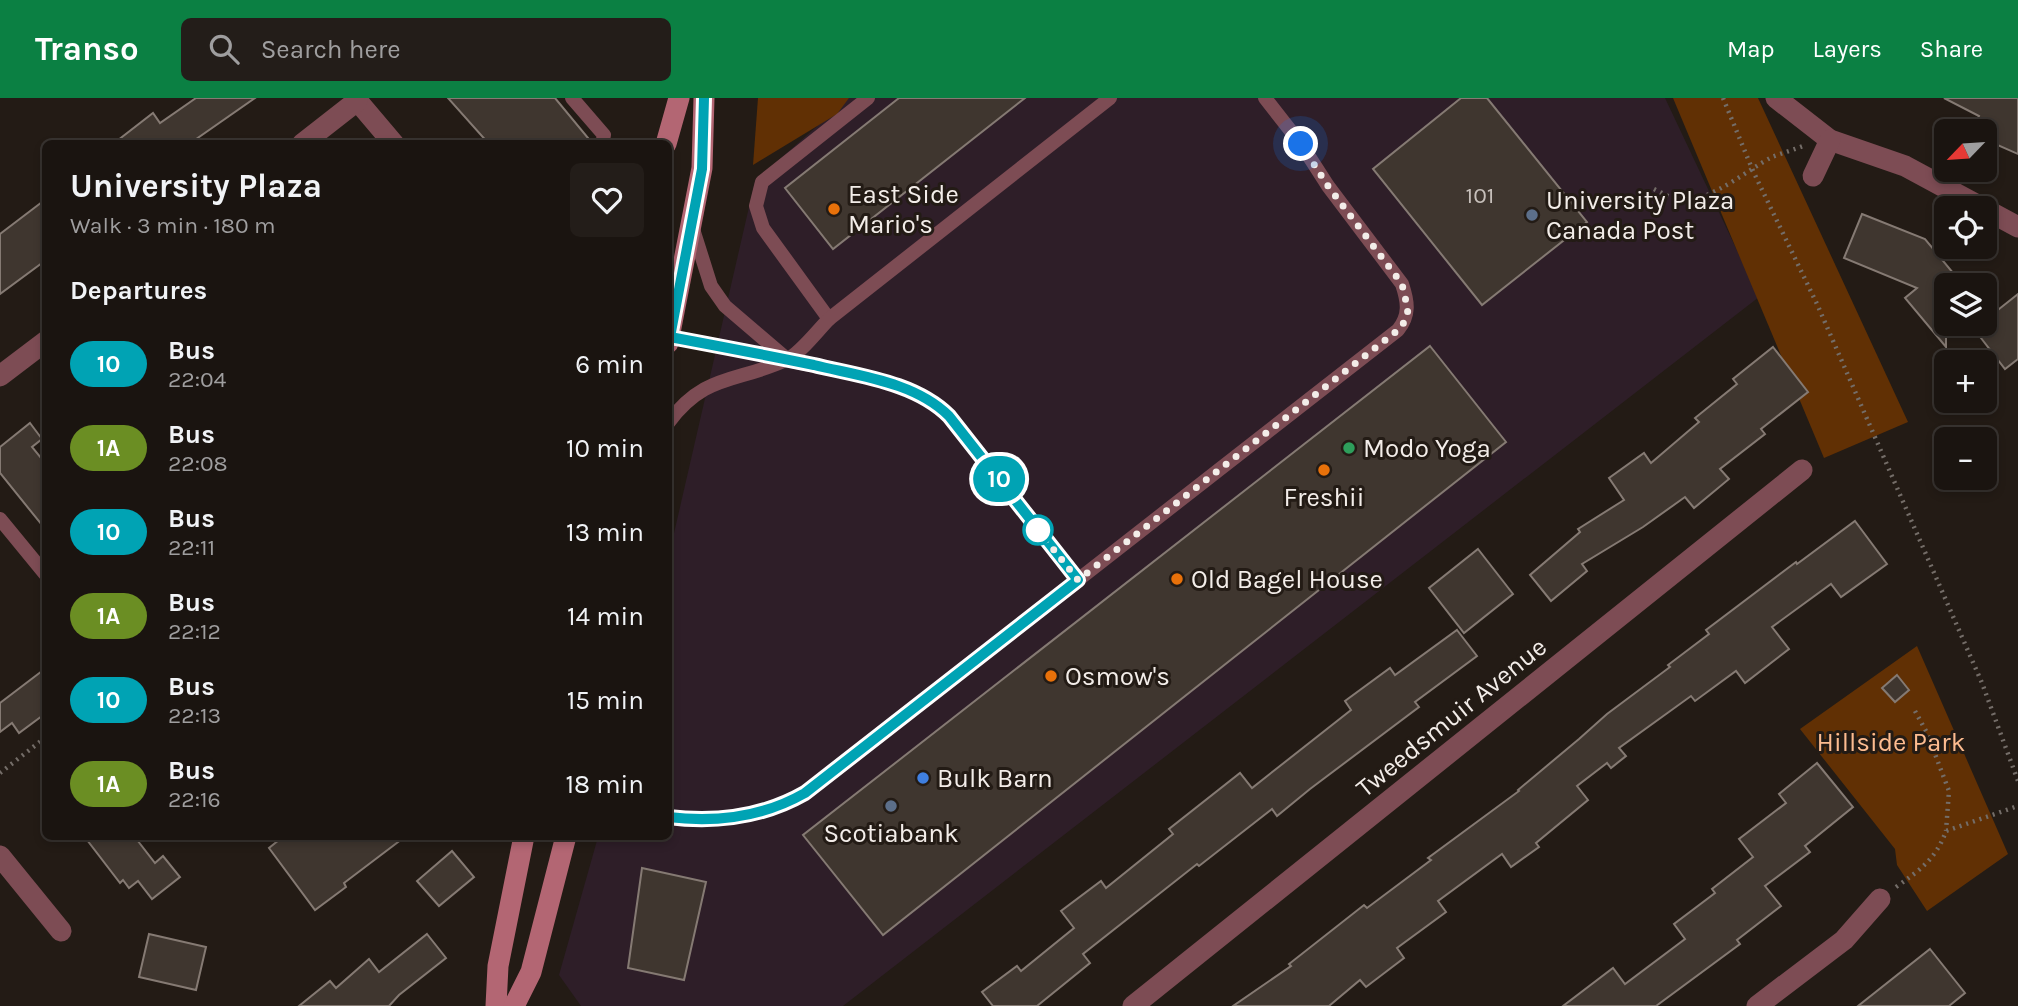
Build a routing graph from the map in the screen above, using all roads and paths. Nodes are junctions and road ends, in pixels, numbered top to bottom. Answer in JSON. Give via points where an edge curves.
{"nodes":[{"id":1,"x":572,"y":98,"type":"edge"},
{"id":2,"x":679,"y":98,"type":"edge"},
{"id":3,"x":704,"y":98,"type":"edge"},
{"id":4,"x":868,"y":98,"type":"edge"},
{"id":5,"x":1110,"y":98,"type":"edge"},
{"id":6,"x":1265,"y":98,"type":"edge"},
{"id":7,"x":1723,"y":98,"type":"edge"},
{"id":8,"x":1776,"y":98,"type":"edge"},
{"id":9,"x":358,"y":99,"type":"edge"},
{"id":10,"x":1828,"y":139,"type":"junction"},
{"id":11,"x":307,"y":140,"type":"edge"},
{"id":12,"x":391,"y":140,"type":"edge"},
{"id":13,"x":603,"y":140,"type":"edge"},
{"id":14,"x":667,"y":140,"type":"edge"},
{"id":15,"x":1753,"y":171,"type":"junction"},
{"id":16,"x":1813,"y":176,"type":"dead end"},
{"id":17,"x":1654,"y":189,"type":"dead end"},
{"id":18,"x":692,"y":227,"type":"junction"},
{"id":19,"x":2018,"y":227,"type":"edge"},
{"id":20,"x":829,"y":319,"type":"junction"},
{"id":21,"x":672,"y":324,"type":"edge"},
{"id":22,"x":672,"y":340,"type":"edge"},
{"id":23,"x":42,"y":352,"type":"edge"},
{"id":24,"x":788,"y":360,"type":"junction"},
{"id":25,"x":0,"y":376,"type":"edge"},
{"id":26,"x":672,"y":418,"type":"edge"},
{"id":27,"x":1802,"y":470,"type":"dead end"},
{"id":28,"x":0,"y":520,"type":"edge"},
{"id":29,"x":42,"y":570,"type":"edge"},
{"id":30,"x":1078,"y":580,"type":"junction"},
{"id":31,"x":1915,"y":711,"type":"dead end"},
{"id":32,"x":42,"y":740,"type":"edge"},
{"id":33,"x":0,"y":773,"type":"edge"},
{"id":34,"x":2018,"y":780,"type":"edge"},
{"id":35,"x":2018,"y":806,"type":"edge"},
{"id":36,"x":672,"y":817,"type":"edge"},
{"id":37,"x":1947,"y":831,"type":"junction"},
{"id":38,"x":523,"y":840,"type":"edge"},
{"id":39,"x":565,"y":840,"type":"edge"},
{"id":40,"x":0,"y":856,"type":"edge"},
{"id":41,"x":1880,"y":899,"type":"joint"},
{"id":42,"x":61,"y":931,"type":"dead end"},
{"id":43,"x":496,"y":1006,"type":"edge"},
{"id":44,"x":514,"y":1006,"type":"edge"},
{"id":45,"x":1133,"y":1006,"type":"edge"},
{"id":46,"x":1757,"y":1006,"type":"edge"}],
"edges":[{"from":1,"to":13,"type":"lane","via":[[604,135]]},
{"from":2,"to":14,"type":"main road"},
{"from":3,"to":18,"type":"main road","via":[[702,169]]},
{"from":4,"to":20,"type":"lane","via":[[762,182],[756,206],[764,228]]},
{"from":5,"to":20,"type":"lane"},
{"from":6,"to":30,"type":"lane","via":[[1402,284],[1408,310],[1405,321]]},
{"from":7,"to":15,"type":"path"},
{"from":8,"to":10,"type":"street"},
{"from":9,"to":11,"type":"street"},
{"from":9,"to":12,"type":"street"},
{"from":10,"to":15,"type":"path","via":[[1770,158]]},
{"from":10,"to":16,"type":"street"},
{"from":10,"to":19,"type":"street","via":[[1905,166]]},
{"from":15,"to":17,"type":"path","via":[[1685,200]]},
{"from":15,"to":34,"type":"path","via":[[1867,418],[1982,683]]},
{"from":18,"to":21,"type":"main road"},
{"from":18,"to":24,"type":"lane","via":[[717,295]]},
{"from":20,"to":24,"type":"lane"},
{"from":22,"to":24,"type":"lane"},
{"from":23,"to":25,"type":"street"},
{"from":24,"to":26,"type":"lane","via":[[703,389]]},
{"from":24,"to":30,"type":"lane","via":[[876,380],[939,407]]},
{"from":27,"to":45,"type":"street","name":"Tweedsmuir Avenue"},
{"from":28,"to":29,"type":"lane"},
{"from":30,"to":36,"type":"lane","via":[[805,793],[744,817]]},
{"from":31,"to":37,"type":"path","via":[[1949,791]]},
{"from":32,"to":33,"type":"path"},
{"from":35,"to":37,"type":"path"},
{"from":37,"to":41,"type":"path","via":[[1939,850],[1922,868]]},
{"from":38,"to":43,"type":"main road","via":[[498,966]]},
{"from":39,"to":44,"type":"main road","via":[[531,972]]},
{"from":40,"to":42,"type":"street"},
{"from":41,"to":46,"type":"street","via":[[1844,940]]}]}
